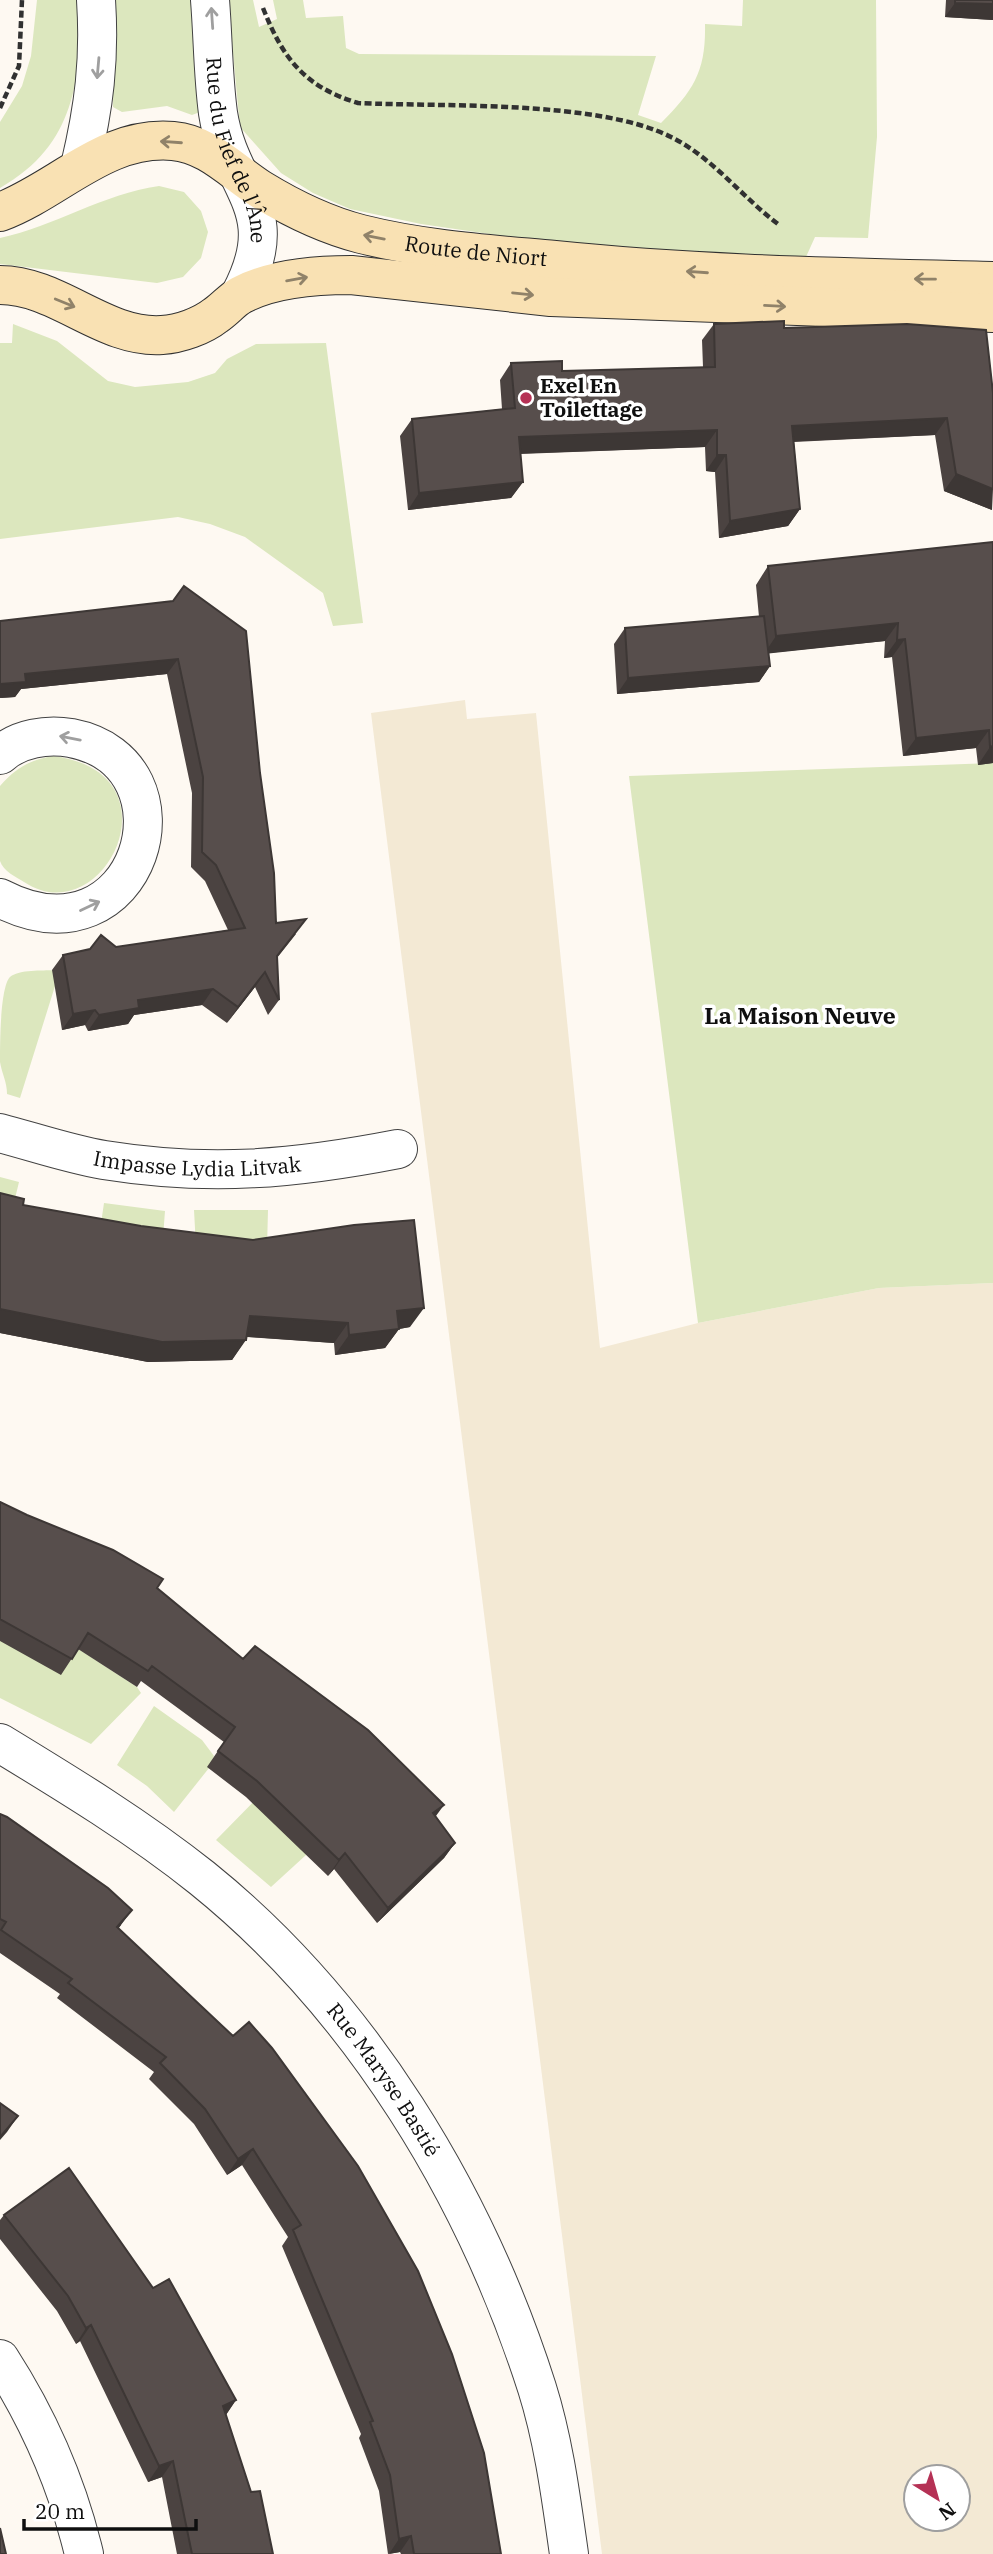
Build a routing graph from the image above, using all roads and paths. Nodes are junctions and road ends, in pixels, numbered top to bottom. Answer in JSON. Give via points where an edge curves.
{"nodes":[{"id":1,"x":22,"y":0,"type":"edge"},
{"id":2,"x":96,"y":0,"type":"edge"},
{"id":3,"x":211,"y":0,"type":"edge"},
{"id":4,"x":260,"y":1,"type":"edge"},
{"id":5,"x":0,"y":108,"type":"edge"},
{"id":6,"x":80,"y":166,"type":"junction"},
{"id":7,"x":240,"y":175,"type":"junction"},
{"id":8,"x":0,"y":212,"type":"edge"},
{"id":9,"x":786,"y":230,"type":"dead end"},
{"id":10,"x":993,"y":281,"type":"edge"},
{"id":11,"x":0,"y":285,"type":"edge"},
{"id":12,"x":240,"y":295,"type":"junction"},
{"id":13,"x":993,"y":313,"type":"edge"},
{"id":14,"x":0,"y":755,"type":"edge"},
{"id":15,"x":0,"y":898,"type":"edge"},
{"id":16,"x":0,"y":1133,"type":"edge"},
{"id":17,"x":398,"y":1149,"type":"dead end"},
{"id":18,"x":0,"y":1743,"type":"edge"},
{"id":19,"x":0,"y":2360,"type":"edge"},
{"id":20,"x":84,"y":2554,"type":"edge"},
{"id":21,"x":569,"y":2554,"type":"edge"}],
"edges":[{"from":1,"to":5,"type":"path","via":[[19,66]]},
{"from":2,"to":6,"type":"street","one_way":true,"via":[[99,51],[95,94]]},
{"from":7,"to":3,"type":"street","name":"Rue du Fief de l'Âne","one_way":true,"via":[[218,113]]},
{"from":4,"to":9,"type":"path","via":[[288,58],[330,95],[358,103],[562,112],[634,122],[671,137],[700,156]]},
{"from":7,"to":6,"type":"main road","name":"Route de Niort","one_way":true,"via":[[215,156],[174,141],[133,145]]},
{"from":6,"to":8,"type":"main road","name":"Route de Niort"},
{"from":10,"to":7,"type":"main road","name":"Route de Niort","one_way":true,"via":[[764,276],[450,250],[360,234],[285,203]]},
{"from":7,"to":12,"type":"street","name":"Rue du Fief de l'Âne","via":[[251,198],[259,245],[255,267]]},
{"from":11,"to":12,"type":"main road","name":"Route de Niort","one_way":true,"via":[[38,292],[133,333],[161,335],[215,317]]},
{"from":12,"to":13,"type":"main road","name":"Route de Niort","one_way":true,"via":[[288,280],[351,275],[551,297]]},
{"from":15,"to":14,"type":"street","one_way":true,"via":[[23,910],[51,915],[79,911],[104,899],[125,880],[139,856],[144,828],[141,800],[129,775],[109,754],[85,741],[57,736],[29,739]]},
{"from":16,"to":17,"type":"street","name":"Impasse Lydia Litvak","via":[[102,1160],[241,1171],[314,1165]]},
{"from":18,"to":21,"type":"street","name":"Rue Maryse Bastié","via":[[134,1826],[204,1880],[281,1952],[346,2022],[405,2107],[470,2224],[512,2320],[537,2389],[556,2463]]},
{"from":19,"to":20,"type":"street","via":[[40,2426],[62,2476]]}]}
